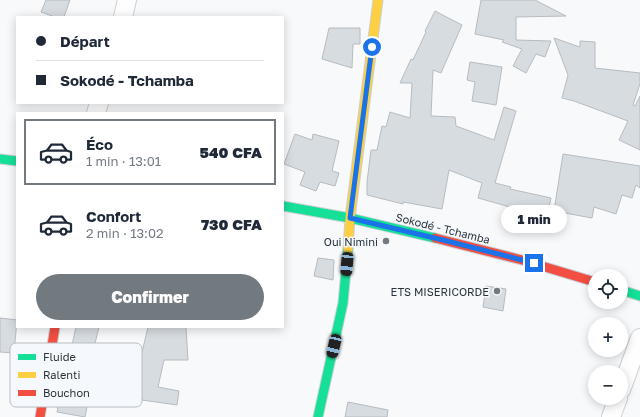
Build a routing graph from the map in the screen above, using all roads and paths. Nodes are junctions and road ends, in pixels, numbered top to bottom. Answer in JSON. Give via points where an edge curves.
{"nodes":[{"id":1,"x":127,"y":0,"type":"edge"},
{"id":2,"x":378,"y":0,"type":"edge"},
{"id":3,"x":123,"y":16,"type":"edge"},
{"id":4,"x":0,"y":159,"type":"edge"},
{"id":5,"x":16,"y":161,"type":"edge"},
{"id":6,"x":284,"y":206,"type":"edge"},
{"id":7,"x":350,"y":218,"type":"junction"},
{"id":8,"x":588,"y":280,"type":"edge"},
{"id":9,"x":628,"y":292,"type":"edge"},
{"id":10,"x":640,"y":296,"type":"edge"},
{"id":11,"x":55,"y":328,"type":"edge"},
{"id":12,"x":640,"y":338,"type":"edge"},
{"id":13,"x":52,"y":343,"type":"edge"},
{"id":14,"x":628,"y":371,"type":"edge"},
{"id":15,"x":615,"y":405,"type":"edge"},
{"id":16,"x":42,"y":407,"type":"edge"},
{"id":17,"x":40,"y":417,"type":"edge"},
{"id":18,"x":318,"y":417,"type":"edge"},
{"id":19,"x":611,"y":417,"type":"edge"}],
"edges":[{"from":1,"to":3,"type":"street"},
{"from":2,"to":7,"type":"street"},
{"from":4,"to":5,"type":"street"},
{"from":6,"to":7,"type":"street","name":"Sokodé - Tchamba"},
{"from":7,"to":8,"type":"street","name":"Sokodé - Tchamba","via":[[522,260]]},
{"from":7,"to":18,"type":"street","via":[[343,303]]},
{"from":9,"to":10,"type":"street"},
{"from":11,"to":13,"type":"street"},
{"from":12,"to":14,"type":"street"},
{"from":15,"to":19,"type":"street"},
{"from":16,"to":17,"type":"street"}]}
